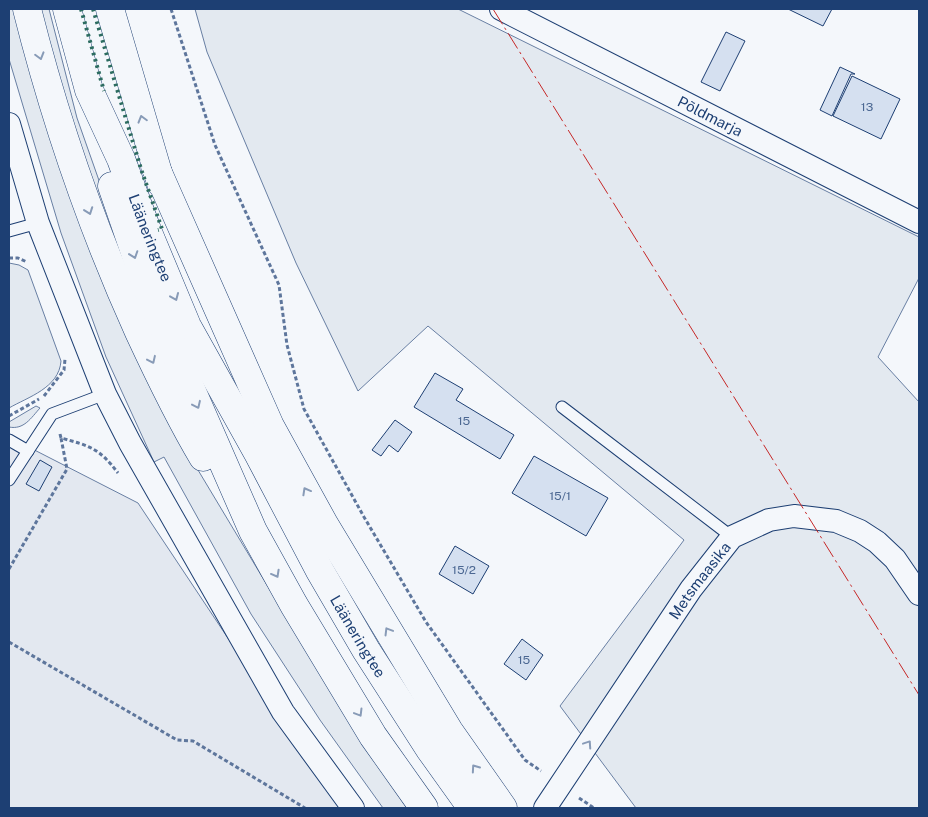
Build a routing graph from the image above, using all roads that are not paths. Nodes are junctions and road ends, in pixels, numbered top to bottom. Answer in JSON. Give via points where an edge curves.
{"nodes":[{"id":1,"x":27,"y":9,"type":"edge"},
{"id":2,"x":67,"y":9,"type":"edge"},
{"id":3,"x":110,"y":9,"type":"edge"},
{"id":4,"x":501,"y":9,"type":"edge"},
{"id":5,"x":89,"y":90,"type":"junction"},
{"id":6,"x":9,"y":124,"type":"edge"},
{"id":7,"x":155,"y":166,"type":"junction"},
{"id":8,"x":919,"y":222,"type":"edge"},
{"id":9,"x":38,"y":223,"type":"junction"},
{"id":10,"x":9,"y":231,"type":"edge"},
{"id":11,"x":105,"y":394,"type":"junction"},
{"id":12,"x":562,"y":407,"type":"dead end"},
{"id":13,"x":9,"y":440,"type":"edge"},
{"id":14,"x":28,"y":451,"type":"junction"},
{"id":15,"x":259,"y":455,"type":"junction"},
{"id":16,"x":9,"y":480,"type":"edge"},
{"id":17,"x":253,"y":531,"type":"junction"},
{"id":18,"x":732,"y":537,"type":"junction"},
{"id":19,"x":919,"y":594,"type":"edge"},
{"id":20,"x":353,"y":808,"type":"edge"},
{"id":21,"x":424,"y":808,"type":"edge"},
{"id":22,"x":472,"y":808,"type":"edge"},
{"id":23,"x":503,"y":808,"type":"edge"},
{"id":24,"x":545,"y":808,"type":"edge"}],
"edges":[{"from":1,"to":17,"type":"highway","one_way":true,"via":[[70,155],[119,288],[173,405],[226,494]]},
{"from":2,"to":5,"type":"highway","name":"Lääneringtee"},
{"from":7,"to":3,"type":"highway","name":"Lääneringtee","one_way":true},
{"from":4,"to":8,"type":"street","name":"Põldmarja"},
{"from":5,"to":15,"type":"highway","name":"Lääneringtee","one_way":true,"via":[[121,159],[187,326]]},
{"from":5,"to":17,"type":"highway","one_way":true,"via":[[104,163],[138,264],[192,396]]},
{"from":6,"to":9,"type":"street"},
{"from":7,"to":15,"type":"highway","name":"Lääneringtee"},
{"from":23,"to":7,"type":"highway","one_way":true,"via":[[445,723],[324,524],[270,426]]},
{"from":9,"to":10,"type":"lane"},
{"from":9,"to":11,"type":"street"},
{"from":11,"to":14,"type":"lane","via":[[52,414]]},
{"from":11,"to":20,"type":"street","via":[[283,712]]},
{"from":12,"to":18,"type":"lane"},
{"from":13,"to":14,"type":"lane"},
{"from":14,"to":16,"type":"lane"},
{"from":15,"to":22,"type":"highway","name":"Lääneringtee","via":[[320,572],[366,650]]},
{"from":17,"to":21,"type":"highway","one_way":true,"via":[[368,728]]},
{"from":18,"to":19,"type":"street","name":"Metsmaasika","via":[[769,520],[794,516],[836,521],[876,542],[895,559]]},
{"from":24,"to":18,"type":"street","name":"Metsmaasika","one_way":true,"via":[[692,589]]}]}
